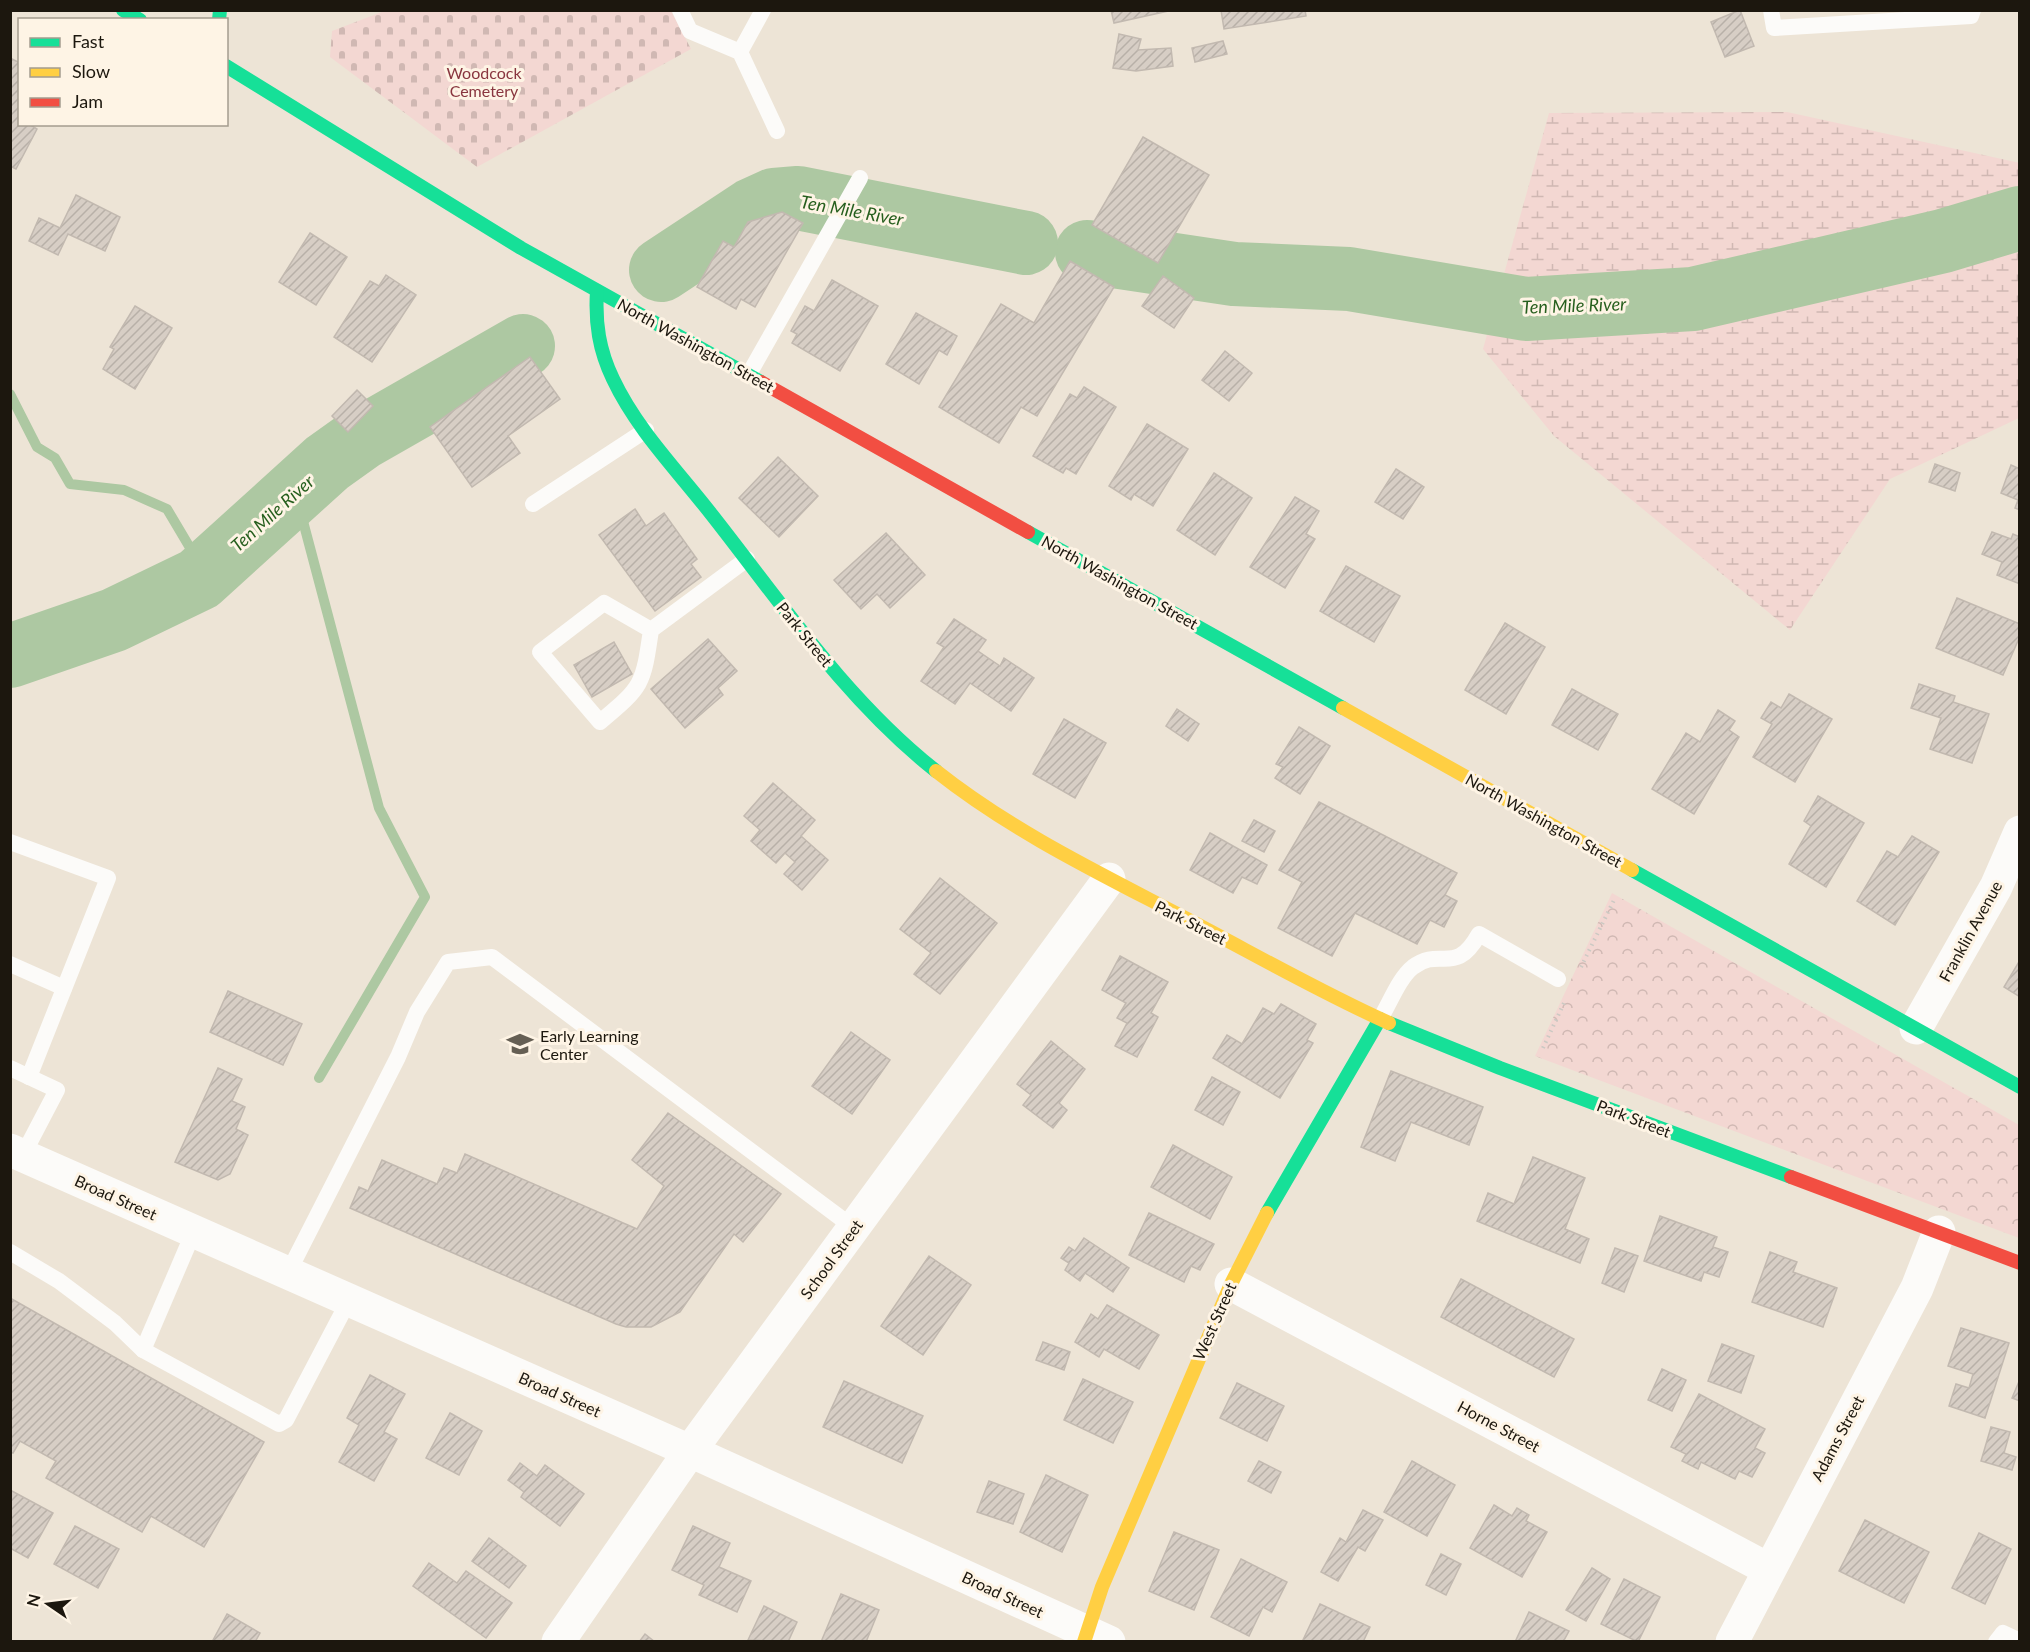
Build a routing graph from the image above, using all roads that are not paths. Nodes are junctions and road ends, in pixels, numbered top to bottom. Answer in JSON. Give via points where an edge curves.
{"nodes":[{"id":1,"x":123,"y":10,"type":"edge"},
{"id":2,"x":680,"y":10,"type":"edge"},
{"id":3,"x":763,"y":10,"type":"edge"},
{"id":4,"x":1772,"y":10,"type":"edge"},
{"id":5,"x":1973,"y":10,"type":"edge"},
{"id":6,"x":139,"y":16,"type":"edge"},
{"id":7,"x":740,"y":52,"type":"junction"},
{"id":8,"x":228,"y":67,"type":"edge"},
{"id":9,"x":777,"y":131,"type":"dead end"},
{"id":10,"x":860,"y":178,"type":"dead end"},
{"id":11,"x":597,"y":291,"type":"junction"},
{"id":12,"x":749,"y":374,"type":"junction"},
{"id":13,"x":646,"y":430,"type":"junction"},
{"id":14,"x":533,"y":504,"type":"dead end"},
{"id":15,"x":747,"y":558,"type":"junction"},
{"id":16,"x":651,"y":630,"type":"junction"},
{"id":17,"x":2019,"y":832,"type":"edge"},
{"id":18,"x":10,"y":842,"type":"edge"},
{"id":19,"x":1109,"y":879,"type":"junction"},
{"id":20,"x":10,"y":964,"type":"edge"},
{"id":21,"x":1558,"y":979,"type":"dead end"},
{"id":22,"x":64,"y":988,"type":"junction"},
{"id":23,"x":1380,"y":1019,"type":"junction"},
{"id":24,"x":1916,"y":1028,"type":"junction"},
{"id":25,"x":10,"y":1068,"type":"edge"},
{"id":26,"x":29,"y":1077,"type":"junction"},
{"id":27,"x":2019,"y":1087,"type":"edge"},
{"id":28,"x":16,"y":1152,"type":"edge"},
{"id":29,"x":854,"y":1228,"type":"junction"},
{"id":30,"x":194,"y":1231,"type":"junction"},
{"id":31,"x":1939,"y":1232,"type":"junction"},
{"id":32,"x":10,"y":1252,"type":"edge"},
{"id":33,"x":2019,"y":1263,"type":"edge"},
{"id":34,"x":288,"y":1273,"type":"junction"},
{"id":35,"x":1231,"y":1284,"type":"junction"},
{"id":36,"x":349,"y":1300,"type":"junction"},
{"id":37,"x":143,"y":1350,"type":"junction"},
{"id":38,"x":690,"y":1451,"type":"junction"},
{"id":39,"x":1768,"y":1569,"type":"junction"},
{"id":40,"x":1093,"y":1638,"type":"edge"},
{"id":41,"x":558,"y":1641,"type":"edge"},
{"id":42,"x":1731,"y":1641,"type":"edge"},
{"id":43,"x":1996,"y":1641,"type":"edge"},
{"id":44,"x":2019,"y":1641,"type":"edge"}],
"edges":[{"from":1,"to":6,"type":"street"},
{"from":2,"to":7,"type":"lane","via":[[690,31]]},
{"from":3,"to":7,"type":"lane"},
{"from":4,"to":5,"type":"lane","via":[[1774,28],[1971,16]]},
{"from":7,"to":9,"type":"lane"},
{"from":8,"to":11,"type":"street","name":"North Washington Street"},
{"from":10,"to":12,"type":"lane"},
{"from":11,"to":12,"type":"street","name":"North Washington Street"},
{"from":11,"to":13,"type":"street","name":"Park Street","via":[[593,311],[605,361],[633,414]]},
{"from":12,"to":24,"type":"street","name":"North Washington Street"},
{"from":13,"to":14,"type":"lane"},
{"from":13,"to":15,"type":"street","name":"Park Street"},
{"from":15,"to":16,"type":"lane"},
{"from":15,"to":19,"type":"street","name":"Park Street","via":[[822,656],[900,742],[1003,818]]},
{"from":16,"to":16,"type":"lane","via":[[604,603],[540,652],[600,722],[635,693],[645,672]]},
{"from":17,"to":24,"type":"street","name":"Franklin Avenue","via":[[1996,887]]},
{"from":18,"to":22,"type":"lane","via":[[108,878]]},
{"from":19,"to":23,"type":"street","name":"Park Street"},
{"from":19,"to":29,"type":"street","name":"School Street"},
{"from":20,"to":22,"type":"lane"},
{"from":21,"to":23,"type":"lane","via":[[1479,934],[1464,955],[1413,967]]},
{"from":22,"to":26,"type":"lane"},
{"from":23,"to":31,"type":"street","name":"Park Street"},
{"from":23,"to":35,"type":"street","name":"West Street","via":[[1273,1202]]},
{"from":24,"to":27,"type":"street","name":"North Washington Street"},
{"from":25,"to":26,"type":"lane"},
{"from":26,"to":28,"type":"lane","via":[[57,1090]]},
{"from":28,"to":30,"type":"street","name":"Broad Street"},
{"from":29,"to":34,"type":"lane","via":[[492,957],[448,962],[417,1012]]},
{"from":29,"to":38,"type":"street","name":"School Street"},
{"from":30,"to":34,"type":"street","name":"Broad Street"},
{"from":30,"to":37,"type":"lane"},
{"from":31,"to":33,"type":"street","name":"Park Street"},
{"from":31,"to":39,"type":"street","name":"Adams Street","via":[[1917,1288]]},
{"from":32,"to":37,"type":"lane","via":[[59,1281],[115,1323]]},
{"from":34,"to":36,"type":"street","name":"Broad Street"},
{"from":35,"to":39,"type":"street","name":"Horne Street"},
{"from":35,"to":40,"type":"street","name":"West Street","via":[[1183,1391]]},
{"from":36,"to":37,"type":"lane","via":[[284,1424]]},
{"from":36,"to":38,"type":"street","name":"Broad Street"},
{"from":38,"to":40,"type":"street","name":"Broad Street"},
{"from":38,"to":41,"type":"street","name":"School Street"},
{"from":39,"to":42,"type":"street","name":"Adams Street"},
{"from":43,"to":44,"type":"lane","via":[[2003,1633]]}]}
